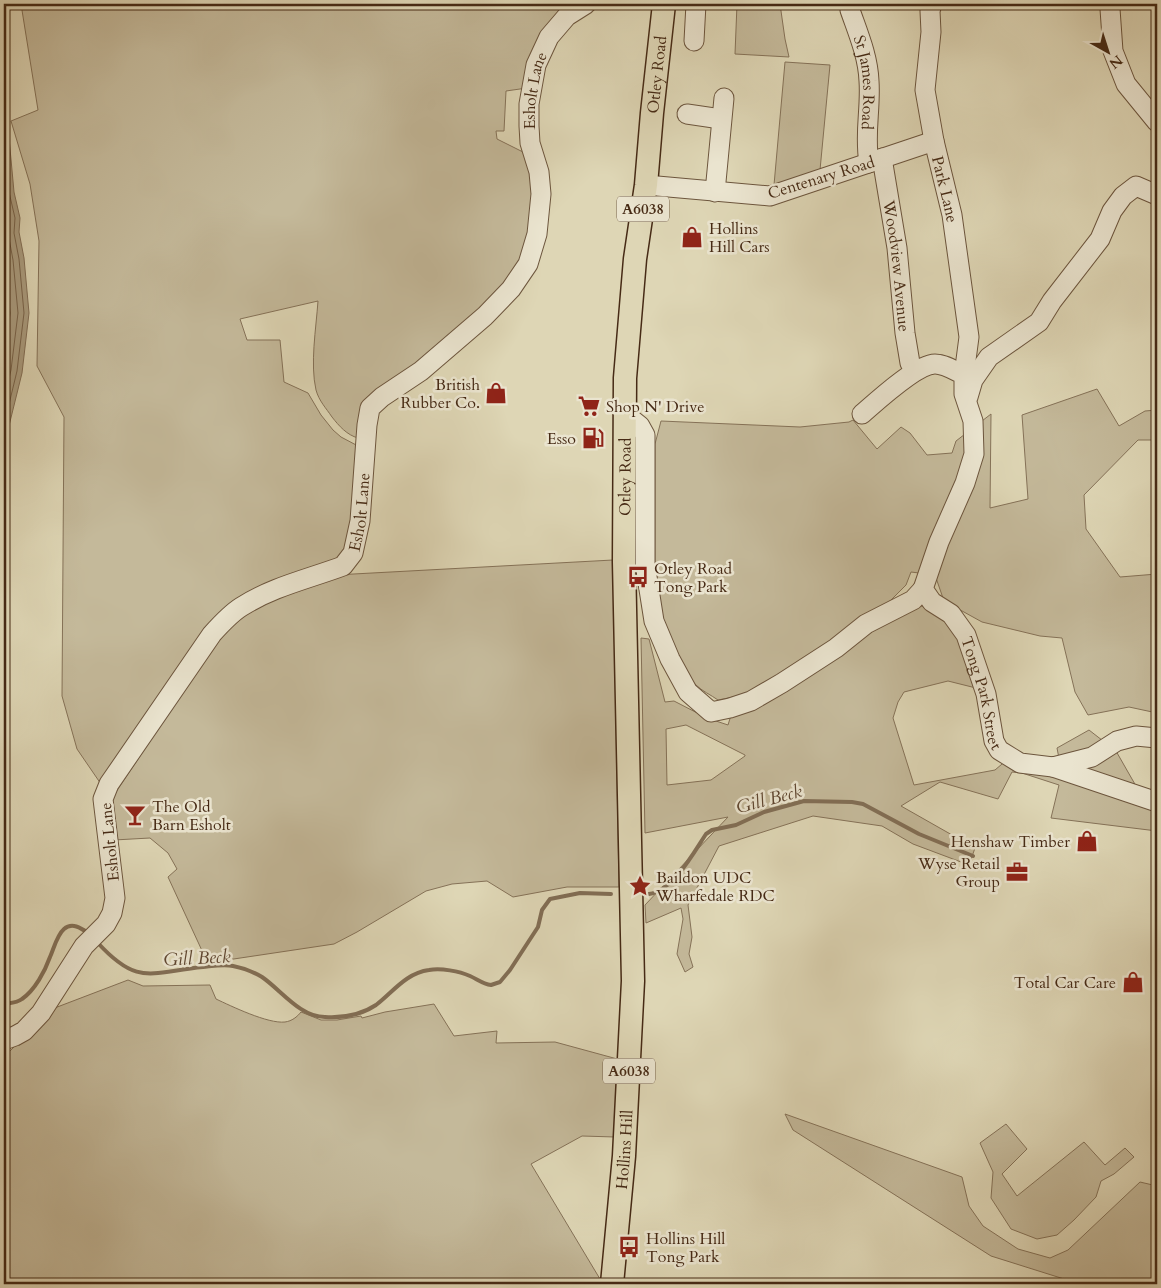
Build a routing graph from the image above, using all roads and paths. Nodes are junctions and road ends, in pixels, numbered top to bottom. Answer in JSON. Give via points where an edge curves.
{"nodes":[{"id":1,"x":586,"y":4,"type":"edge"},
{"id":2,"x":664,"y":4,"type":"edge"},
{"id":3,"x":696,"y":4,"type":"edge"},
{"id":4,"x":850,"y":4,"type":"edge"},
{"id":5,"x":932,"y":4,"type":"edge"},
{"id":6,"x":1111,"y":4,"type":"edge"},
{"id":7,"x":694,"y":41,"type":"dead end"},
{"id":8,"x":724,"y":98,"type":"dead end"},
{"id":9,"x":687,"y":114,"type":"dead end"},
{"id":10,"x":721,"y":119,"type":"junction"},
{"id":11,"x":1157,"y":122,"type":"edge"},
{"id":12,"x":934,"y":141,"type":"junction"},
{"id":13,"x":875,"y":161,"type":"junction"},
{"id":14,"x":646,"y":185,"type":"junction"},
{"id":15,"x":714,"y":192,"type":"junction"},
{"id":16,"x":1157,"y":195,"type":"edge"},
{"id":17,"x":915,"y":371,"type":"junction"},
{"id":18,"x":964,"y":375,"type":"junction"},
{"id":19,"x":968,"y":403,"type":"junction"},
{"id":20,"x":625,"y":414,"type":"junction"},
{"id":21,"x":862,"y":414,"type":"dead end"},
{"id":22,"x":923,"y":597,"type":"junction"},
{"id":23,"x":1157,"y":738,"type":"edge"},
{"id":24,"x":1053,"y":766,"type":"junction"},
{"id":25,"x":1157,"y":802,"type":"edge"},
{"id":26,"x":630,"y":894,"type":"joint"},
{"id":27,"x":4,"y":1040,"type":"edge"},
{"id":28,"x":612,"y":1284,"type":"edge"}],
"edges":[{"from":1,"to":27,"type":"street","name":"Esholt Lane","via":[[567,16],[549,37],[536,65],[529,104],[529,126],[530,143],[540,172],[541,194],[537,234],[528,264],[511,289],[485,316],[421,371],[370,408],[360,520],[350,559],[342,566],[256,598],[225,620],[212,634],[109,784],[104,807],[115,898],[112,913],[33,1023]]},
{"from":2,"to":14,"type":"main road","name":"Otley Road","number":"A6038"},
{"from":3,"to":7,"type":"street"},
{"from":4,"to":13,"type":"street","name":"St James Road","via":[[867,60],[870,83],[866,145]]},
{"from":5,"to":12,"type":"street","name":"Park Lane","via":[[925,90]]},
{"from":6,"to":11,"type":"street","via":[[1113,51],[1126,84]]},
{"from":8,"to":10,"type":"street"},
{"from":9,"to":10,"type":"street"},
{"from":10,"to":15,"type":"street"},
{"from":12,"to":13,"type":"street","name":"Centenary Road"},
{"from":12,"to":18,"type":"street","name":"Park Lane","via":[[952,215],[969,337]]},
{"from":13,"to":15,"type":"street","name":"Centenary Road","via":[[770,196]]},
{"from":13,"to":17,"type":"street","name":"Woodview Avenue","via":[[897,248],[905,333],[910,362]]},
{"from":14,"to":15,"type":"street","name":"Centenary Road"},
{"from":14,"to":20,"type":"main road","name":"Otley Road","number":"A6038","via":[[633,285]]},
{"from":16,"to":19,"type":"street","via":[[1136,186],[1123,196],[1112,211],[1100,239],[1039,322],[989,357],[973,380]]},
{"from":17,"to":18,"type":"street","via":[[933,363]]},
{"from":17,"to":21,"type":"street"},
{"from":18,"to":19,"type":"street","name":"Park Lane"},
{"from":19,"to":22,"type":"street","name":"Park Lane","via":[[973,422],[974,454],[939,542]]},
{"from":20,"to":22,"type":"street","via":[[640,426],[645,435],[645,564],[654,621],[688,692],[711,712],[730,708],[766,692],[836,648],[866,624]]},
{"from":20,"to":26,"type":"main road","name":"Otley Road","number":"A6038","via":[[624,562]]},
{"from":22,"to":24,"type":"street","name":"Tong Park Street","via":[[951,614],[966,635],[986,694],[994,740],[999,750],[1020,763]]},
{"from":23,"to":24,"type":"street","name":"Tong Park Street","via":[[1136,736],[1117,741],[1092,756]]},
{"from":24,"to":25,"type":"street"},
{"from":26,"to":28,"type":"main road","name":"Hollins Hill","number":"A6038","via":[[633,1004]]}]}
